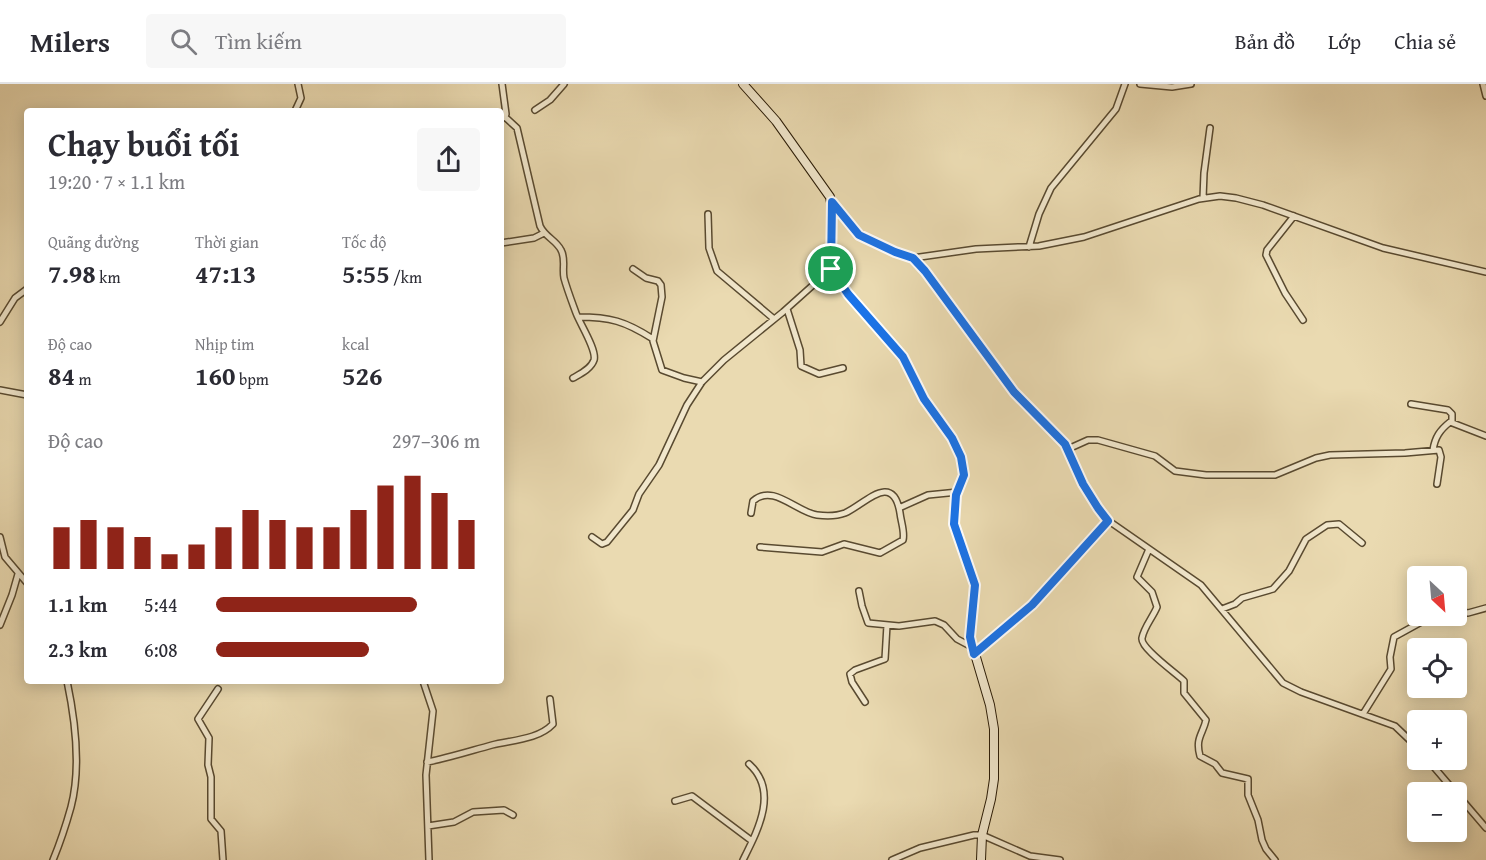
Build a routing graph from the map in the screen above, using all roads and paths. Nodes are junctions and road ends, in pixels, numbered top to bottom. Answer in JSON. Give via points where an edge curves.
{"nodes":[{"id":1,"x":298,"y":84,"type":"edge"},
{"id":2,"x":502,"y":84,"type":"edge"},
{"id":3,"x":564,"y":84,"type":"edge"},
{"id":4,"x":742,"y":84,"type":"edge"},
{"id":5,"x":1125,"y":84,"type":"edge"},
{"id":6,"x":1140,"y":84,"type":"edge"},
{"id":7,"x":1191,"y":84,"type":"edge"},
{"id":8,"x":1483,"y":84,"type":"edge"},
{"id":9,"x":1486,"y":96,"type":"edge"},
{"id":10,"x":296,"y":108,"type":"edge"},
{"id":11,"x":503,"y":108,"type":"edge"},
{"id":12,"x":535,"y":110,"type":"dead end"},
{"id":13,"x":504,"y":119,"type":"edge"},
{"id":14,"x":1210,"y":128,"type":"dead end"},
{"id":15,"x":1203,"y":198,"type":"junction"},
{"id":16,"x":832,"y":202,"type":"junction"},
{"id":17,"x":708,"y":214,"type":"dead end"},
{"id":18,"x":1294,"y":216,"type":"junction"},
{"id":19,"x":544,"y":233,"type":"junction"},
{"id":20,"x":504,"y":243,"type":"edge"},
{"id":21,"x":1029,"y":247,"type":"junction"},
{"id":22,"x":913,"y":258,"type":"junction"},
{"id":23,"x":633,"y":269,"type":"dead end"},
{"id":24,"x":831,"y":269,"type":"junction"},
{"id":25,"x":1486,"y":272,"type":"edge"},
{"id":26,"x":24,"y":291,"type":"edge"},
{"id":27,"x":787,"y":309,"type":"junction"},
{"id":28,"x":578,"y":317,"type":"junction"},
{"id":29,"x":774,"y":319,"type":"junction"},
{"id":30,"x":1304,"y":320,"type":"dead end"},
{"id":31,"x":0,"y":322,"type":"edge"},
{"id":32,"x":653,"y":339,"type":"junction"},
{"id":33,"x":843,"y":368,"type":"dead end"},
{"id":34,"x":573,"y":378,"type":"dead end"},
{"id":35,"x":702,"y":382,"type":"junction"},
{"id":36,"x":0,"y":390,"type":"edge"},
{"id":37,"x":24,"y":394,"type":"edge"},
{"id":38,"x":1411,"y":404,"type":"dead end"},
{"id":39,"x":1452,"y":422,"type":"junction"},
{"id":40,"x":1486,"y":436,"type":"edge"},
{"id":41,"x":1068,"y":449,"type":"junction"},
{"id":42,"x":1433,"y":450,"type":"junction"},
{"id":43,"x":1437,"y":484,"type":"dead end"},
{"id":44,"x":958,"y":492,"type":"junction"},
{"id":45,"x":899,"y":508,"type":"junction"},
{"id":46,"x":751,"y":513,"type":"dead end"},
{"id":47,"x":1108,"y":521,"type":"junction"},
{"id":48,"x":0,"y":537,"type":"edge"},
{"id":49,"x":592,"y":537,"type":"dead end"},
{"id":50,"x":1362,"y":543,"type":"dead end"},
{"id":51,"x":760,"y":547,"type":"dead end"},
{"id":52,"x":1149,"y":549,"type":"junction"},
{"id":53,"x":18,"y":574,"type":"junction"},
{"id":54,"x":24,"y":580,"type":"edge"},
{"id":55,"x":858,"y":591,"type":"dead end"},
{"id":56,"x":1486,"y":608,"type":"edge"},
{"id":57,"x":1222,"y":609,"type":"junction"},
{"id":58,"x":1467,"y":613,"type":"edge"},
{"id":59,"x":0,"y":625,"type":"edge"},
{"id":60,"x":887,"y":625,"type":"junction"},
{"id":61,"x":1413,"y":626,"type":"edge"},
{"id":62,"x":973,"y":650,"type":"junction"},
{"id":63,"x":68,"y":684,"type":"edge"},
{"id":64,"x":424,"y":684,"type":"edge"},
{"id":65,"x":218,"y":689,"type":"dead end"},
{"id":66,"x":550,"y":699,"type":"dead end"},
{"id":67,"x":864,"y":702,"type":"dead end"},
{"id":68,"x":1363,"y":714,"type":"junction"},
{"id":69,"x":1407,"y":737,"type":"edge"},
{"id":70,"x":427,"y":762,"type":"junction"},
{"id":71,"x":749,"y":764,"type":"dead end"},
{"id":72,"x":1436,"y":770,"type":"edge"},
{"id":73,"x":675,"y":801,"type":"dead end"},
{"id":74,"x":513,"y":815,"type":"dead end"},
{"id":75,"x":428,"y":826,"type":"junction"},
{"id":76,"x":1486,"y":828,"type":"edge"},
{"id":77,"x":982,"y":835,"type":"junction"},
{"id":78,"x":752,"y":841,"type":"junction"},
{"id":79,"x":53,"y":860,"type":"edge"},
{"id":80,"x":223,"y":860,"type":"edge"},
{"id":81,"x":429,"y":860,"type":"edge"},
{"id":82,"x":743,"y":860,"type":"edge"},
{"id":83,"x":892,"y":860,"type":"edge"},
{"id":84,"x":981,"y":860,"type":"edge"},
{"id":85,"x":1060,"y":860,"type":"edge"},
{"id":86,"x":1275,"y":860,"type":"edge"}],
"edges":[{"from":1,"to":10,"type":"street","via":[[301,98]]},
{"from":2,"to":11,"type":"street"},
{"from":3,"to":12,"type":"street"},
{"from":4,"to":16,"type":"street","via":[[776,122]]},
{"from":5,"to":21,"type":"street","via":[[1116,109],[1051,188]]},
{"from":6,"to":7,"type":"street"},
{"from":8,"to":9,"type":"street"},
{"from":13,"to":19,"type":"street","via":[[517,128]]},
{"from":14,"to":15,"type":"street"},
{"from":15,"to":18,"type":"street","via":[[1236,198]]},
{"from":15,"to":21,"type":"street","via":[[1091,235]]},
{"from":16,"to":22,"type":"street","via":[[859,235]]},
{"from":16,"to":24,"type":"street"},
{"from":17,"to":29,"type":"street","via":[[708,248],[717,270]]},
{"from":18,"to":25,"type":"street","via":[[1383,248]]},
{"from":18,"to":30,"type":"street","via":[[1266,255]]},
{"from":19,"to":20,"type":"street"},
{"from":19,"to":28,"type":"street","via":[[564,255],[564,274]]},
{"from":21,"to":22,"type":"street","via":[[976,249]]},
{"from":22,"to":41,"type":"street","via":[[1014,392]]},
{"from":23,"to":32,"type":"street","via":[[661,285]]},
{"from":24,"to":27,"type":"street"},
{"from":24,"to":44,"type":"street","via":[[858,307],[899,351],[927,405],[952,438],[963,466]]},
{"from":26,"to":31,"type":"street"},
{"from":27,"to":29,"type":"street"},
{"from":27,"to":33,"type":"street","via":[[801,366],[819,374]]},
{"from":28,"to":32,"type":"street","via":[[622,321]]},
{"from":28,"to":34,"type":"street","via":[[595,359]]},
{"from":29,"to":35,"type":"street"},
{"from":32,"to":35,"type":"street","via":[[664,371]]},
{"from":35,"to":49,"type":"street","via":[[633,510],[607,542],[602,544]]},
{"from":36,"to":37,"type":"street"},
{"from":38,"to":39,"type":"street","via":[[1448,410]]},
{"from":39,"to":40,"type":"street"},
{"from":39,"to":42,"type":"street","via":[[1439,432]]},
{"from":41,"to":42,"type":"street","via":[[1098,440],[1155,456],[1175,471],[1206,475],[1275,475],[1330,455]]},
{"from":41,"to":47,"type":"street","via":[[1083,484]]},
{"from":42,"to":43,"type":"street","via":[[1441,452]]},
{"from":44,"to":45,"type":"street","via":[[928,495]]},
{"from":44,"to":62,"type":"street","via":[[956,533],[975,585],[970,637]]},
{"from":45,"to":46,"type":"street","via":[[897,498],[882,492],[846,513],[819,515],[801,510],[785,499],[763,496],[753,501]]},
{"from":45,"to":51,"type":"street","via":[[903,540],[880,553],[844,544],[822,552]]},
{"from":47,"to":52,"type":"street"},
{"from":47,"to":62,"type":"street","via":[[1032,605]]},
{"from":48,"to":53,"type":"street","via":[[5,557]]},
{"from":50,"to":57,"type":"street","via":[[1339,524],[1327,525],[1305,540],[1289,571],[1272,589]]},
{"from":52,"to":57,"type":"street","via":[[1197,582]]},
{"from":52,"to":86,"type":"street","via":[[1137,577],[1152,592],[1157,608],[1142,642],[1184,681],[1184,693],[1206,720],[1198,736],[1200,756],[1222,773],[1248,779],[1248,795],[1262,840]]},
{"from":53,"to":54,"type":"street"},
{"from":53,"to":59,"type":"street"},
{"from":55,"to":60,"type":"street","via":[[868,623]]},
{"from":56,"to":58,"type":"street"},
{"from":57,"to":68,"type":"street","via":[[1283,682]]},
{"from":60,"to":62,"type":"street","via":[[939,622]]},
{"from":60,"to":67,"type":"street","via":[[885,659],[850,674]]},
{"from":61,"to":68,"type":"street","via":[[1394,637],[1391,669]]},
{"from":62,"to":77,"type":"street","via":[[992,717],[994,778]]},
{"from":63,"to":79,"type":"street","via":[[75,724],[75,780],[71,807]]},
{"from":64,"to":70,"type":"street","via":[[434,711]]},
{"from":65,"to":80,"type":"street","via":[[198,719],[210,738],[211,819],[220,831]]},
{"from":66,"to":70,"type":"street","via":[[553,724],[549,729],[518,741]]},
{"from":68,"to":69,"type":"street","via":[[1395,726]]},
{"from":70,"to":75,"type":"street"},
{"from":71,"to":78,"type":"street","via":[[765,787],[763,811]]},
{"from":72,"to":76,"type":"street"},
{"from":73,"to":78,"type":"street","via":[[692,796]]},
{"from":74,"to":75,"type":"street","via":[[504,810],[473,812],[454,822]]},
{"from":75,"to":81,"type":"street"},
{"from":77,"to":83,"type":"street","via":[[931,844]]},
{"from":77,"to":84,"type":"street"},
{"from":77,"to":85,"type":"street","via":[[1030,856]]},
{"from":78,"to":82,"type":"street"}]}
